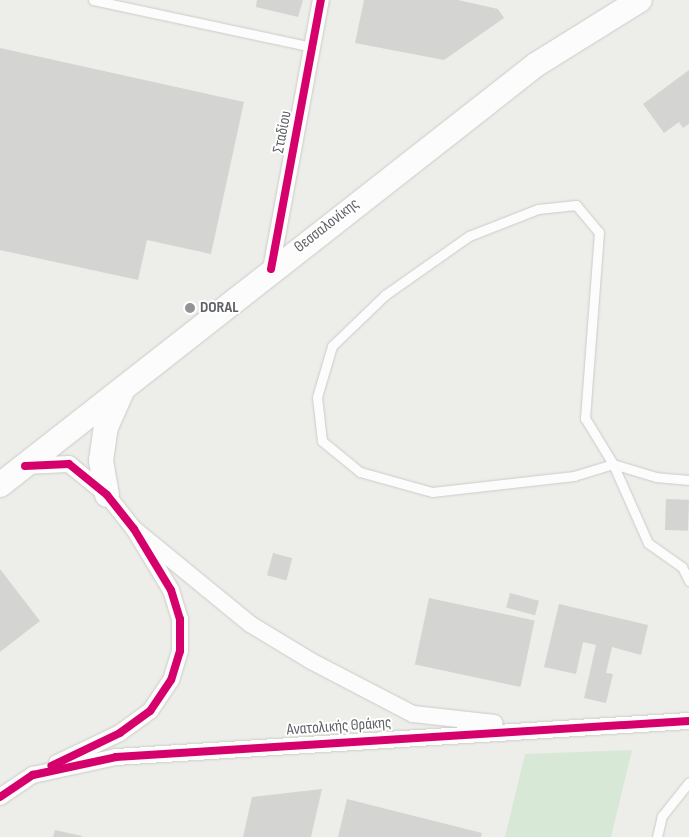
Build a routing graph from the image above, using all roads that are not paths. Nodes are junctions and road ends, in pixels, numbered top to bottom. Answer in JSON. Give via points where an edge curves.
{"nodes":[{"id":1,"x":93,"y":0,"type":"edge"},
{"id":2,"x":321,"y":0,"type":"edge"},
{"id":3,"x":640,"y":0,"type":"edge"},
{"id":4,"x":312,"y":47,"type":"junction"},
{"id":5,"x":271,"y":269,"type":"junction"},
{"id":6,"x":124,"y":387,"type":"junction"},
{"id":7,"x":613,"y":464,"type":"junction"},
{"id":8,"x":25,"y":466,"type":"junction"},
{"id":9,"x":689,"y":480,"type":"edge"},
{"id":10,"x":0,"y":485,"type":"edge"},
{"id":11,"x":107,"y":495,"type":"junction"},
{"id":12,"x":134,"y":528,"type":"junction"},
{"id":13,"x":689,"y":559,"type":"edge"},
{"id":14,"x":682,"y":567,"type":"junction"},
{"id":15,"x":689,"y":581,"type":"edge"},
{"id":16,"x":689,"y":721,"type":"edge"},
{"id":17,"x":632,"y":727,"type":"junction"},
{"id":18,"x":33,"y":775,"type":"junction"},
{"id":19,"x":689,"y":782,"type":"edge"},
{"id":20,"x":0,"y":797,"type":"edge"},
{"id":21,"x":657,"y":837,"type":"edge"}],
"edges":[{"from":1,"to":4,"type":"lane"},
{"from":2,"to":4,"type":"street","name":"Σταδίου"},
{"from":3,"to":5,"type":"main road","name":"Θεσσαλονίκης","via":[[537,64]]},
{"from":4,"to":5,"type":"street","name":"Σταδίου"},
{"from":5,"to":6,"type":"main road","name":"Θεσσαλονίκης"},
{"from":6,"to":8,"type":"main road","name":"Θεσσαλονίκης"},
{"from":6,"to":11,"type":"main road","via":[[106,427],[101,460]]},
{"from":7,"to":7,"type":"lane","via":[[585,418],[599,232],[576,205],[538,209],[470,236],[385,295],[332,346],[317,397],[322,441],[360,472],[432,492],[574,476]]},
{"from":7,"to":9,"type":"lane","via":[[656,477]]},
{"from":7,"to":14,"type":"lane","via":[[648,543]]},
{"from":8,"to":10,"type":"main road","name":"Θεσσαλονίκης"},
{"from":8,"to":11,"type":"street","via":[[56,462],[69,464]]},
{"from":11,"to":12,"type":"street"},
{"from":12,"to":17,"type":"street","via":[[250,624],[311,661],[413,714],[477,723]]},
{"from":12,"to":18,"type":"street","via":[[171,590],[180,619],[180,651],[171,680],[150,712],[120,733]]},
{"from":13,"to":14,"type":"lane"},
{"from":14,"to":15,"type":"lane"},
{"from":16,"to":17,"type":"street","name":"Ανατολικής Θράκης"},
{"from":17,"to":18,"type":"street","name":"Ανατολικής Θράκης","via":[[372,738],[116,757]]},
{"from":18,"to":20,"type":"street","name":"Ανατολικής Θράκης"},
{"from":19,"to":21,"type":"lane","via":[[662,816]]}]}
